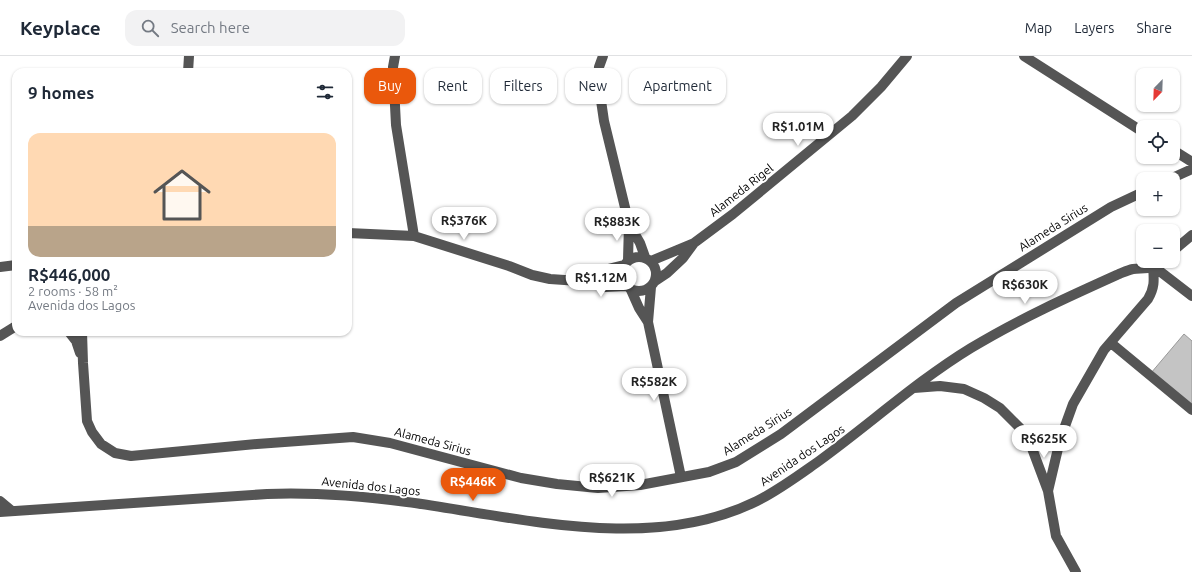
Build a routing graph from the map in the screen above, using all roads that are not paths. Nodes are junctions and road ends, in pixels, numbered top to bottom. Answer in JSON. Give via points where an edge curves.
{"nodes":[{"id":1,"x":189,"y":56,"type":"edge"},
{"id":2,"x":395,"y":56,"type":"edge"},
{"id":3,"x":603,"y":56,"type":"edge"},
{"id":4,"x":907,"y":56,"type":"edge"},
{"id":5,"x":1024,"y":56,"type":"edge"},
{"id":6,"x":188,"y":68,"type":"edge"},
{"id":7,"x":1136,"y":128,"type":"edge"},
{"id":8,"x":1180,"y":154,"type":"edge"},
{"id":9,"x":1192,"y":162,"type":"edge"},
{"id":10,"x":1192,"y":169,"type":"edge"},
{"id":11,"x":1180,"y":174,"type":"edge"},
{"id":12,"x":1136,"y":195,"type":"edge"},
{"id":13,"x":629,"y":224,"type":"junction"},
{"id":14,"x":352,"y":233,"type":"edge"},
{"id":15,"x":1192,"y":235,"type":"edge"},
{"id":16,"x":414,"y":236,"type":"junction"},
{"id":17,"x":694,"y":243,"type":"junction"},
{"id":18,"x":1180,"y":244,"type":"edge"},
{"id":19,"x":648,"y":259,"type":"junction"},
{"id":20,"x":626,"y":263,"type":"junction"},
{"id":21,"x":12,"y":266,"type":"edge"},
{"id":22,"x":0,"y":267,"type":"edge"},
{"id":23,"x":1139,"y":268,"type":"edge"},
{"id":24,"x":1156,"y":268,"type":"edge"},
{"id":25,"x":1161,"y":268,"type":"edge"},
{"id":26,"x":579,"y":281,"type":"junction"},
{"id":27,"x":653,"y":284,"type":"junction"},
{"id":28,"x":629,"y":288,"type":"junction"},
{"id":29,"x":1192,"y":296,"type":"edge"},
{"id":30,"x":648,"y":322,"type":"junction"},
{"id":31,"x":12,"y":328,"type":"edge"},
{"id":32,"x":0,"y":336,"type":"edge"},
{"id":33,"x":72,"y":336,"type":"edge"},
{"id":34,"x":82,"y":336,"type":"edge"},
{"id":35,"x":1108,"y":347,"type":"junction"},
{"id":36,"x":83,"y":363,"type":"junction"},
{"id":37,"x":914,"y":388,"type":"junction"},
{"id":38,"x":1192,"y":410,"type":"edge"},
{"id":39,"x":681,"y":477,"type":"junction"},
{"id":40,"x":1048,"y":491,"type":"junction"},
{"id":41,"x":0,"y":501,"type":"edge"},
{"id":42,"x":12,"y":511,"type":"junction"},
{"id":43,"x":0,"y":512,"type":"edge"},
{"id":44,"x":1076,"y":572,"type":"edge"}],
"edges":[{"from":1,"to":6,"type":"street"},
{"from":2,"to":16,"type":"street","via":[[393,67],[396,125]]},
{"from":3,"to":13,"type":"street","via":[[598,80],[604,121]]},
{"from":4,"to":17,"type":"street","name":"Alameda Rigel","via":[[852,116]]},
{"from":5,"to":7,"type":"street"},
{"from":8,"to":9,"type":"street"},
{"from":10,"to":11,"type":"street"},
{"from":12,"to":39,"type":"street","name":"Alameda Sirius","via":[[1110,207],[956,303],[781,434],[736,462],[709,472]]},
{"from":13,"to":19,"type":"street"},
{"from":13,"to":20,"type":"street"},
{"from":14,"to":16,"type":"street"},
{"from":15,"to":18,"type":"street"},
{"from":16,"to":26,"type":"street","via":[[532,275]]},
{"from":17,"to":19,"type":"street","name":"Alameda Rigel"},
{"from":17,"to":27,"type":"street","name":"Alameda Rigel","via":[[668,273]]},
{"from":19,"to":20,"type":"street","via":[[634,257]]},
{"from":19,"to":27,"type":"street","via":[[655,267]]},
{"from":20,"to":26,"type":"street"},
{"from":20,"to":28,"type":"street","via":[[622,280]]},
{"from":21,"to":22,"type":"street"},
{"from":23,"to":37,"type":"street","name":"Avenida dos Lagos","via":[[1126,271],[1049,305],[1004,328]]},
{"from":24,"to":35,"type":"street","via":[[1153,290],[1148,299]]},
{"from":25,"to":29,"type":"street"},
{"from":26,"to":28,"type":"street","via":[[605,287]]},
{"from":27,"to":28,"type":"street","via":[[638,292]]},
{"from":27,"to":30,"type":"street"},
{"from":28,"to":30,"type":"street"},
{"from":30,"to":39,"type":"street"},
{"from":31,"to":32,"type":"street"},
{"from":33,"to":36,"type":"street"},
{"from":34,"to":36,"type":"street"},
{"from":35,"to":38,"type":"street"},
{"from":35,"to":40,"type":"street","via":[[1073,404],[1060,440]]},
{"from":36,"to":39,"type":"street","name":"Alameda Sirius","via":[[87,421],[102,444],[115,453],[131,456],[353,437],[390,443],[521,478],[557,484],[598,488],[640,485]]},
{"from":37,"to":40,"type":"street","via":[[940,386],[964,389],[1000,408],[1028,435]]},
{"from":37,"to":42,"type":"street","name":"Avenida dos Lagos","via":[[782,487],[756,502],[723,515],[673,526],[605,529],[511,519],[394,500],[303,492]]},
{"from":40,"to":44,"type":"street","via":[[1056,536]]},
{"from":41,"to":42,"type":"street"},
{"from":42,"to":43,"type":"street","name":"Avenida dos Lagos"}]}
